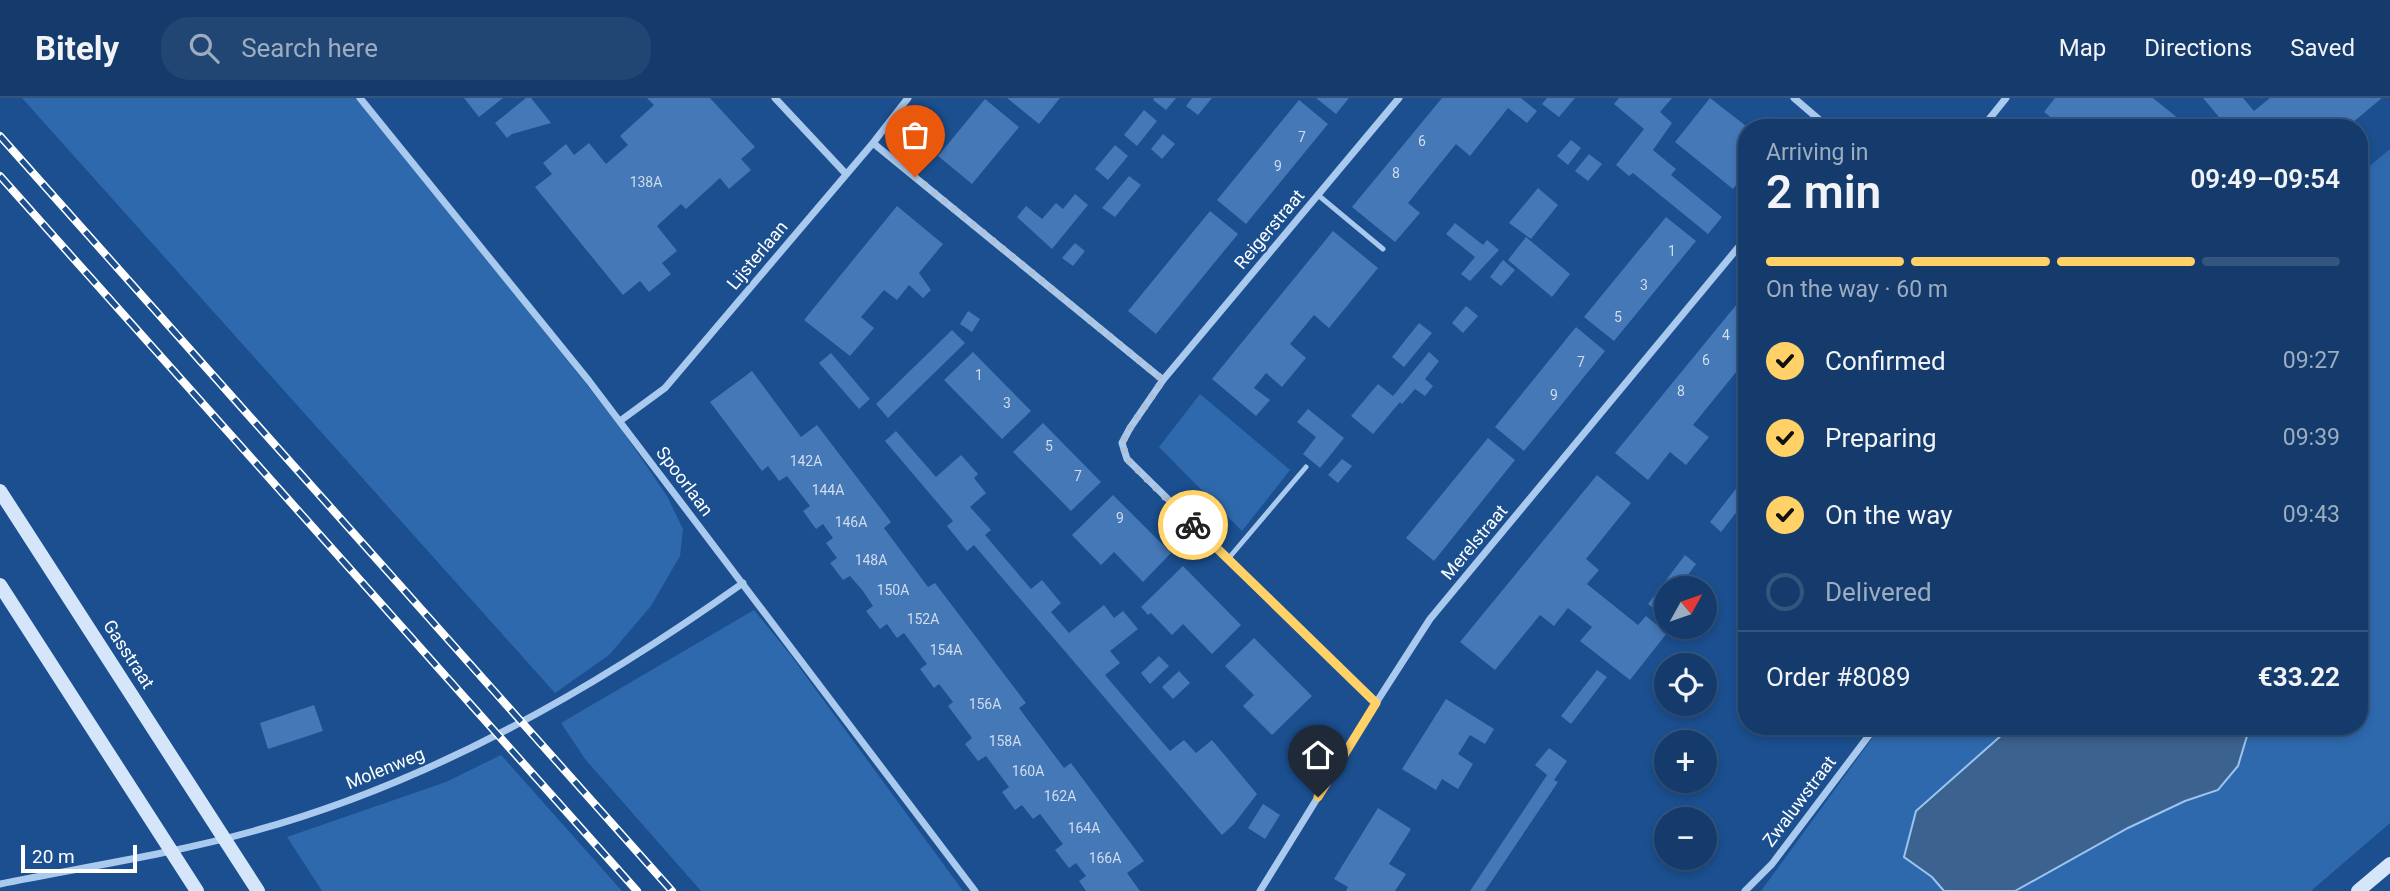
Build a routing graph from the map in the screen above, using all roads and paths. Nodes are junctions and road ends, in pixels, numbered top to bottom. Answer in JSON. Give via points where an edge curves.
{"nodes":[{"id":1,"x":360,"y":98,"type":"edge"},
{"id":2,"x":775,"y":98,"type":"edge"},
{"id":3,"x":908,"y":98,"type":"edge"},
{"id":4,"x":1399,"y":98,"type":"edge"},
{"id":5,"x":1794,"y":98,"type":"edge"},
{"id":6,"x":2006,"y":98,"type":"edge"},
{"id":7,"x":1818,"y":119,"type":"edge"},
{"id":8,"x":1989,"y":119,"type":"edge"},
{"id":9,"x":873,"y":143,"type":"junction"},
{"id":10,"x":846,"y":174,"type":"junction"},
{"id":11,"x":1318,"y":195,"type":"junction"},
{"id":12,"x":1738,"y":248,"type":"edge"},
{"id":13,"x":1383,"y":249,"type":"dead end"},
{"id":14,"x":1163,"y":380,"type":"junction"},
{"id":15,"x":620,"y":421,"type":"junction"},
{"id":16,"x":1306,"y":467,"type":"dead end"},
{"id":17,"x":0,"y":491,"type":"edge"},
{"id":18,"x":1228,"y":559,"type":"junction"},
{"id":19,"x":743,"y":583,"type":"junction"},
{"id":20,"x":0,"y":585,"type":"edge"},
{"id":21,"x":1376,"y":703,"type":"junction"},
{"id":22,"x":1869,"y":735,"type":"edge"},
{"id":23,"x":225,"y":839,"type":"junction"},
{"id":24,"x":171,"y":850,"type":"junction"},
{"id":25,"x":2390,"y":864,"type":"edge"},
{"id":26,"x":0,"y":884,"type":"edge"},
{"id":27,"x":197,"y":891,"type":"edge"},
{"id":28,"x":258,"y":891,"type":"edge"},
{"id":29,"x":975,"y":891,"type":"edge"},
{"id":30,"x":1260,"y":891,"type":"edge"},
{"id":31,"x":1745,"y":891,"type":"edge"},
{"id":32,"x":2358,"y":891,"type":"edge"}],
"edges":[{"from":1,"to":15,"type":"street","name":"Spoorlaan"},
{"from":2,"to":10,"type":"street"},
{"from":3,"to":9,"type":"street","name":"Lijsterlaan"},
{"from":4,"to":11,"type":"street","name":"Reigerstraat"},
{"from":5,"to":7,"type":"street"},
{"from":6,"to":8,"type":"street"},
{"from":9,"to":10,"type":"street","name":"Lijsterlaan"},
{"from":9,"to":14,"type":"street"},
{"from":10,"to":15,"type":"street","name":"Lijsterlaan","via":[[665,388]]},
{"from":11,"to":13,"type":"lane"},
{"from":11,"to":14,"type":"street","name":"Reigerstraat"},
{"from":12,"to":21,"type":"street","name":"Merelstraat","via":[[1430,620]]},
{"from":14,"to":18,"type":"street","name":"Reigerstraat","via":[[1122,443],[1127,459]]},
{"from":15,"to":19,"type":"street","name":"Spoorlaan"},
{"from":16,"to":18,"type":"lane"},
{"from":17,"to":23,"type":"street","name":"Gasstraat"},
{"from":18,"to":21,"type":"street"},
{"from":19,"to":23,"type":"street","name":"Molenweg","via":[[664,639],[565,699],[455,755],[367,794]]},
{"from":19,"to":29,"type":"street","name":"Spoorlaan"},
{"from":20,"to":24,"type":"street"},
{"from":21,"to":30,"type":"street","name":"Merelstraat"},
{"from":22,"to":31,"type":"street","name":"Zwaluwstraat","via":[[1772,864]]},
{"from":23,"to":24,"type":"street","name":"Molenweg"},
{"from":23,"to":28,"type":"street","name":"Gasstraat"},
{"from":24,"to":26,"type":"street","name":"Molenweg"},
{"from":24,"to":27,"type":"street"},
{"from":25,"to":32,"type":"street"}]}
